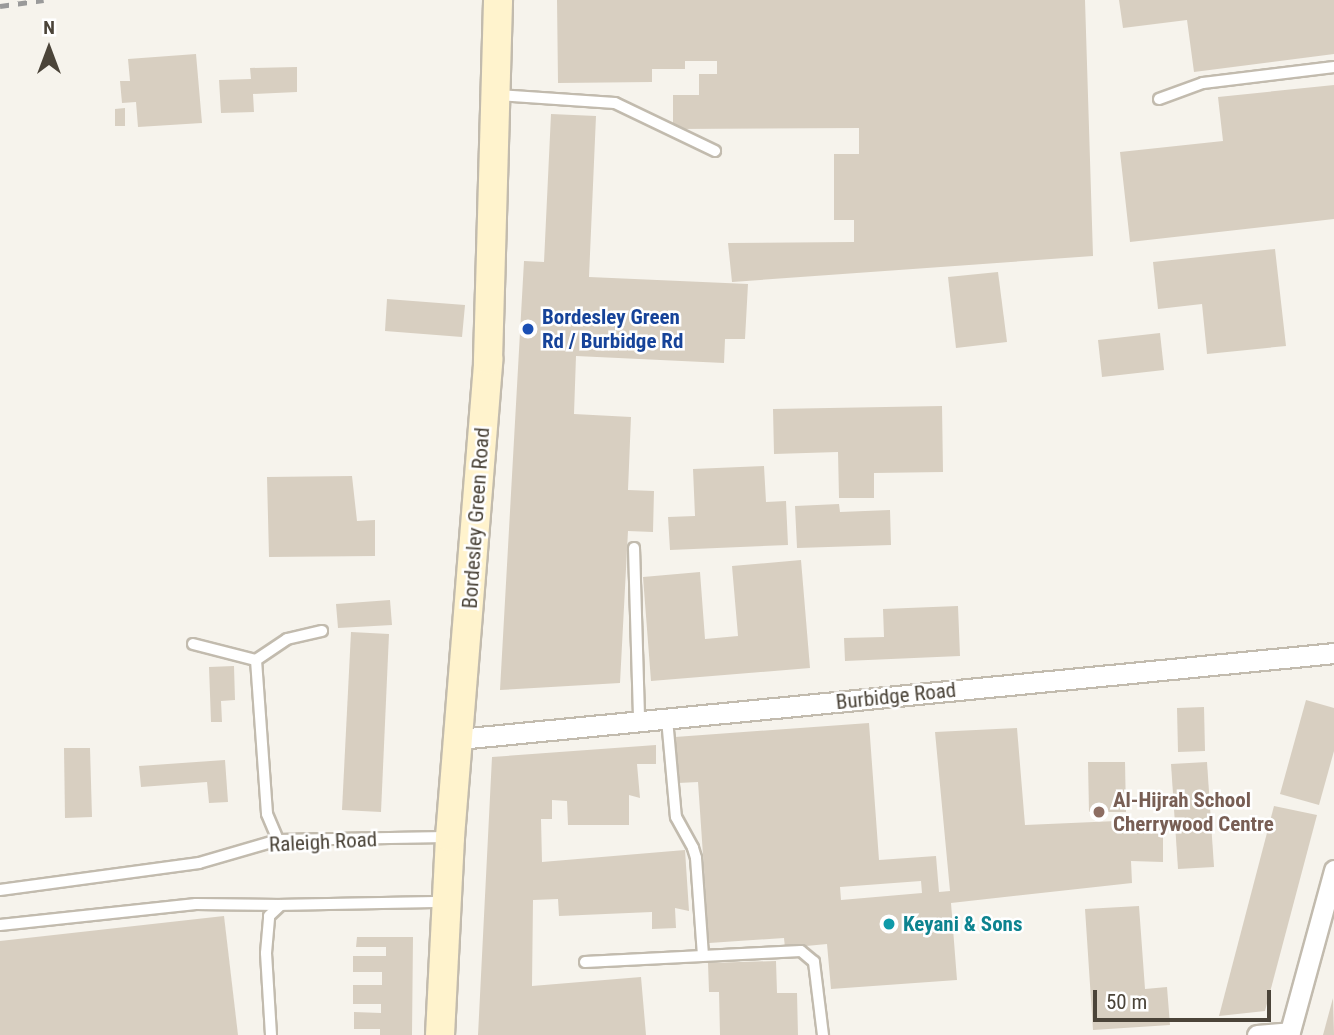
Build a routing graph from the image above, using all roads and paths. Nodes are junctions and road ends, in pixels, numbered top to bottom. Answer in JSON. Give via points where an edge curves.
{"nodes":[{"id":1,"x":499,"y":0,"type":"edge"},
{"id":2,"x":1334,"y":67,"type":"edge"},
{"id":3,"x":497,"y":95,"type":"junction"},
{"id":4,"x":1159,"y":99,"type":"dead end"},
{"id":5,"x":715,"y":151,"type":"dead end"},
{"id":6,"x":634,"y":548,"type":"dead end"},
{"id":7,"x":322,"y":631,"type":"dead end"},
{"id":8,"x":192,"y":645,"type":"dead end"},
{"id":9,"x":1334,"y":653,"type":"edge"},
{"id":10,"x":256,"y":660,"type":"junction"},
{"id":11,"x":667,"y":719,"type":"junction"},
{"id":12,"x":639,"y":722,"type":"junction"},
{"id":13,"x":459,"y":739,"type":"junction"},
{"id":14,"x":450,"y":837,"type":"junction"},
{"id":15,"x":278,"y":841,"type":"junction"},
{"id":16,"x":1334,"y":870,"type":"edge"},
{"id":17,"x":0,"y":890,"type":"edge"},
{"id":18,"x":447,"y":902,"type":"junction"},
{"id":19,"x":281,"y":905,"type":"junction"},
{"id":20,"x":0,"y":925,"type":"edge"},
{"id":21,"x":703,"y":955,"type":"junction"},
{"id":22,"x":585,"y":962,"type":"dead end"},
{"id":23,"x":1289,"y":1034,"type":"edge"},
{"id":24,"x":271,"y":1035,"type":"edge"},
{"id":25,"x":440,"y":1035,"type":"edge"},
{"id":26,"x":822,"y":1035,"type":"edge"},
{"id":27,"x":1257,"y":1035,"type":"edge"}],
"edges":[{"from":1,"to":3,"type":"main road","name":"Bordesley Green Road"},
{"from":2,"to":4,"type":"lane","via":[[1215,81]]},
{"from":3,"to":5,"type":"lane","via":[[615,103]]},
{"from":3,"to":13,"type":"main road","name":"Bordesley Green Road","via":[[488,360]]},
{"from":6,"to":12,"type":"lane"},
{"from":7,"to":10,"type":"lane","via":[[286,639]]},
{"from":8,"to":10,"type":"lane"},
{"from":9,"to":11,"type":"street","name":"Burbidge Road"},
{"from":10,"to":15,"type":"lane","via":[[267,814]]},
{"from":11,"to":12,"type":"street","name":"Burbidge Road"},
{"from":11,"to":21,"type":"lane","via":[[676,817],[696,858]]},
{"from":12,"to":13,"type":"street","name":"Burbidge Road"},
{"from":13,"to":14,"type":"main road","name":"Bordesley Green Road"},
{"from":14,"to":15,"type":"lane","name":"Raleigh Road"},
{"from":14,"to":18,"type":"main road","name":"Bordesley Green Road"},
{"from":15,"to":17,"type":"lane","name":"Raleigh Road","via":[[199,863]]},
{"from":16,"to":23,"type":"street"},
{"from":18,"to":19,"type":"lane"},
{"from":18,"to":25,"type":"main road","name":"Bordesley Green Road"},
{"from":19,"to":20,"type":"lane","via":[[196,904]]},
{"from":19,"to":24,"type":"lane","via":[[269,916],[266,953]]},
{"from":21,"to":22,"type":"lane"},
{"from":21,"to":26,"type":"lane","via":[[779,950],[809,956],[814,962]]},
{"from":23,"to":27,"type":"street"}]}
